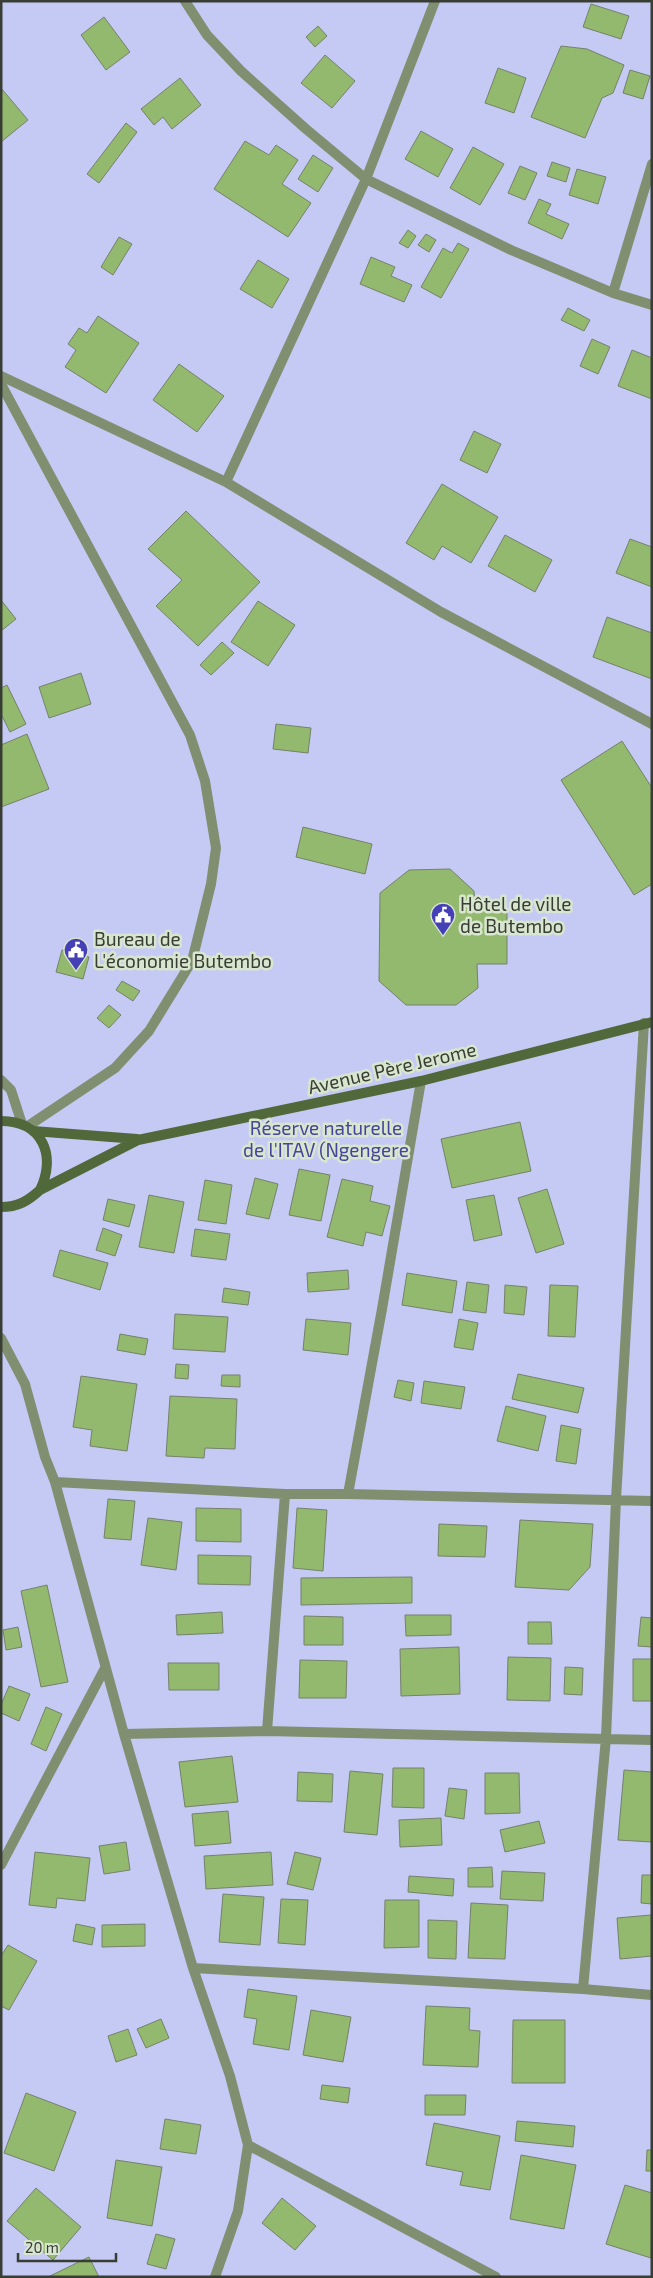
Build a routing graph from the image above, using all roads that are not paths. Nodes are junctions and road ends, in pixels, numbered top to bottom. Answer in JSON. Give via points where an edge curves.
{"nodes":[{"id":1,"x":185,"y":1,"type":"edge"},
{"id":2,"x":434,"y":1,"type":"edge"},
{"id":3,"x":652,"y":164,"type":"edge"},
{"id":4,"x":366,"y":179,"type":"junction"},
{"id":5,"x":613,"y":293,"type":"junction"},
{"id":6,"x":652,"y":305,"type":"edge"},
{"id":7,"x":1,"y":376,"type":"edge"},
{"id":8,"x":1,"y":384,"type":"edge"},
{"id":9,"x":226,"y":482,"type":"junction"},
{"id":10,"x":652,"y":724,"type":"edge"},
{"id":11,"x":648,"y":1023,"type":"edge"},
{"id":12,"x":1,"y":1080,"type":"edge"},
{"id":13,"x":421,"y":1081,"type":"junction"},
{"id":14,"x":1,"y":1121,"type":"edge"},
{"id":15,"x":28,"y":1127,"type":"junction"},
{"id":16,"x":138,"y":1140,"type":"junction"},
{"id":17,"x":40,"y":1190,"type":"junction"},
{"id":18,"x":1,"y":1207,"type":"edge"},
{"id":19,"x":1,"y":1338,"type":"edge"},
{"id":20,"x":55,"y":1482,"type":"junction"},
{"id":21,"x":285,"y":1494,"type":"junction"},
{"id":22,"x":348,"y":1494,"type":"junction"},
{"id":23,"x":616,"y":1499,"type":"junction"},
{"id":24,"x":652,"y":1501,"type":"edge"},
{"id":25,"x":105,"y":1668,"type":"junction"},
{"id":26,"x":267,"y":1731,"type":"junction"},
{"id":27,"x":124,"y":1734,"type":"junction"},
{"id":28,"x":606,"y":1738,"type":"junction"},
{"id":29,"x":652,"y":1740,"type":"edge"},
{"id":30,"x":1,"y":1865,"type":"edge"},
{"id":31,"x":193,"y":1968,"type":"junction"},
{"id":32,"x":583,"y":1989,"type":"junction"},
{"id":33,"x":652,"y":1995,"type":"edge"},
{"id":34,"x":248,"y":2145,"type":"junction"},
{"id":35,"x":214,"y":2277,"type":"edge"},
{"id":36,"x":496,"y":2277,"type":"edge"}],
"edges":[{"from":1,"to":4,"type":"street","via":[[208,35],[240,71]]},
{"from":2,"to":4,"type":"street"},
{"from":3,"to":5,"type":"street"},
{"from":4,"to":5,"type":"street","via":[[511,250]]},
{"from":4,"to":9,"type":"street"},
{"from":5,"to":6,"type":"street"},
{"from":7,"to":9,"type":"street"},
{"from":8,"to":15,"type":"street","via":[[190,736],[205,781],[216,848],[211,884],[192,961],[149,1031],[115,1068]]},
{"from":9,"to":10,"type":"street","via":[[441,612]]},
{"from":11,"to":13,"type":"street","name":"Avenue Père Jerome"},
{"from":11,"to":23,"type":"street"},
{"from":12,"to":15,"type":"street","via":[[11,1090]]},
{"from":13,"to":16,"type":"street","name":"Avenue Père Jerome"},
{"from":13,"to":22,"type":"street"},
{"from":14,"to":15,"type":"street"},
{"from":15,"to":16,"type":"street"},
{"from":15,"to":17,"type":"street","via":[[42,1140],[47,1152],[46,1178]]},
{"from":16,"to":17,"type":"street"},
{"from":17,"to":18,"type":"street","via":[[17,1206]]},
{"from":19,"to":20,"type":"street","via":[[25,1384]]},
{"from":20,"to":21,"type":"street"},
{"from":20,"to":25,"type":"street"},
{"from":21,"to":22,"type":"street"},
{"from":21,"to":26,"type":"street"},
{"from":22,"to":23,"type":"street"},
{"from":23,"to":24,"type":"street"},
{"from":23,"to":28,"type":"street"},
{"from":25,"to":27,"type":"street"},
{"from":25,"to":30,"type":"street"},
{"from":26,"to":27,"type":"street"},
{"from":26,"to":28,"type":"street"},
{"from":27,"to":31,"type":"street"},
{"from":28,"to":29,"type":"street"},
{"from":28,"to":32,"type":"street"},
{"from":31,"to":32,"type":"street"},
{"from":31,"to":34,"type":"street","via":[[230,2076]]},
{"from":32,"to":33,"type":"street"},
{"from":34,"to":35,"type":"street","via":[[238,2210]]},
{"from":34,"to":36,"type":"street"}]}
